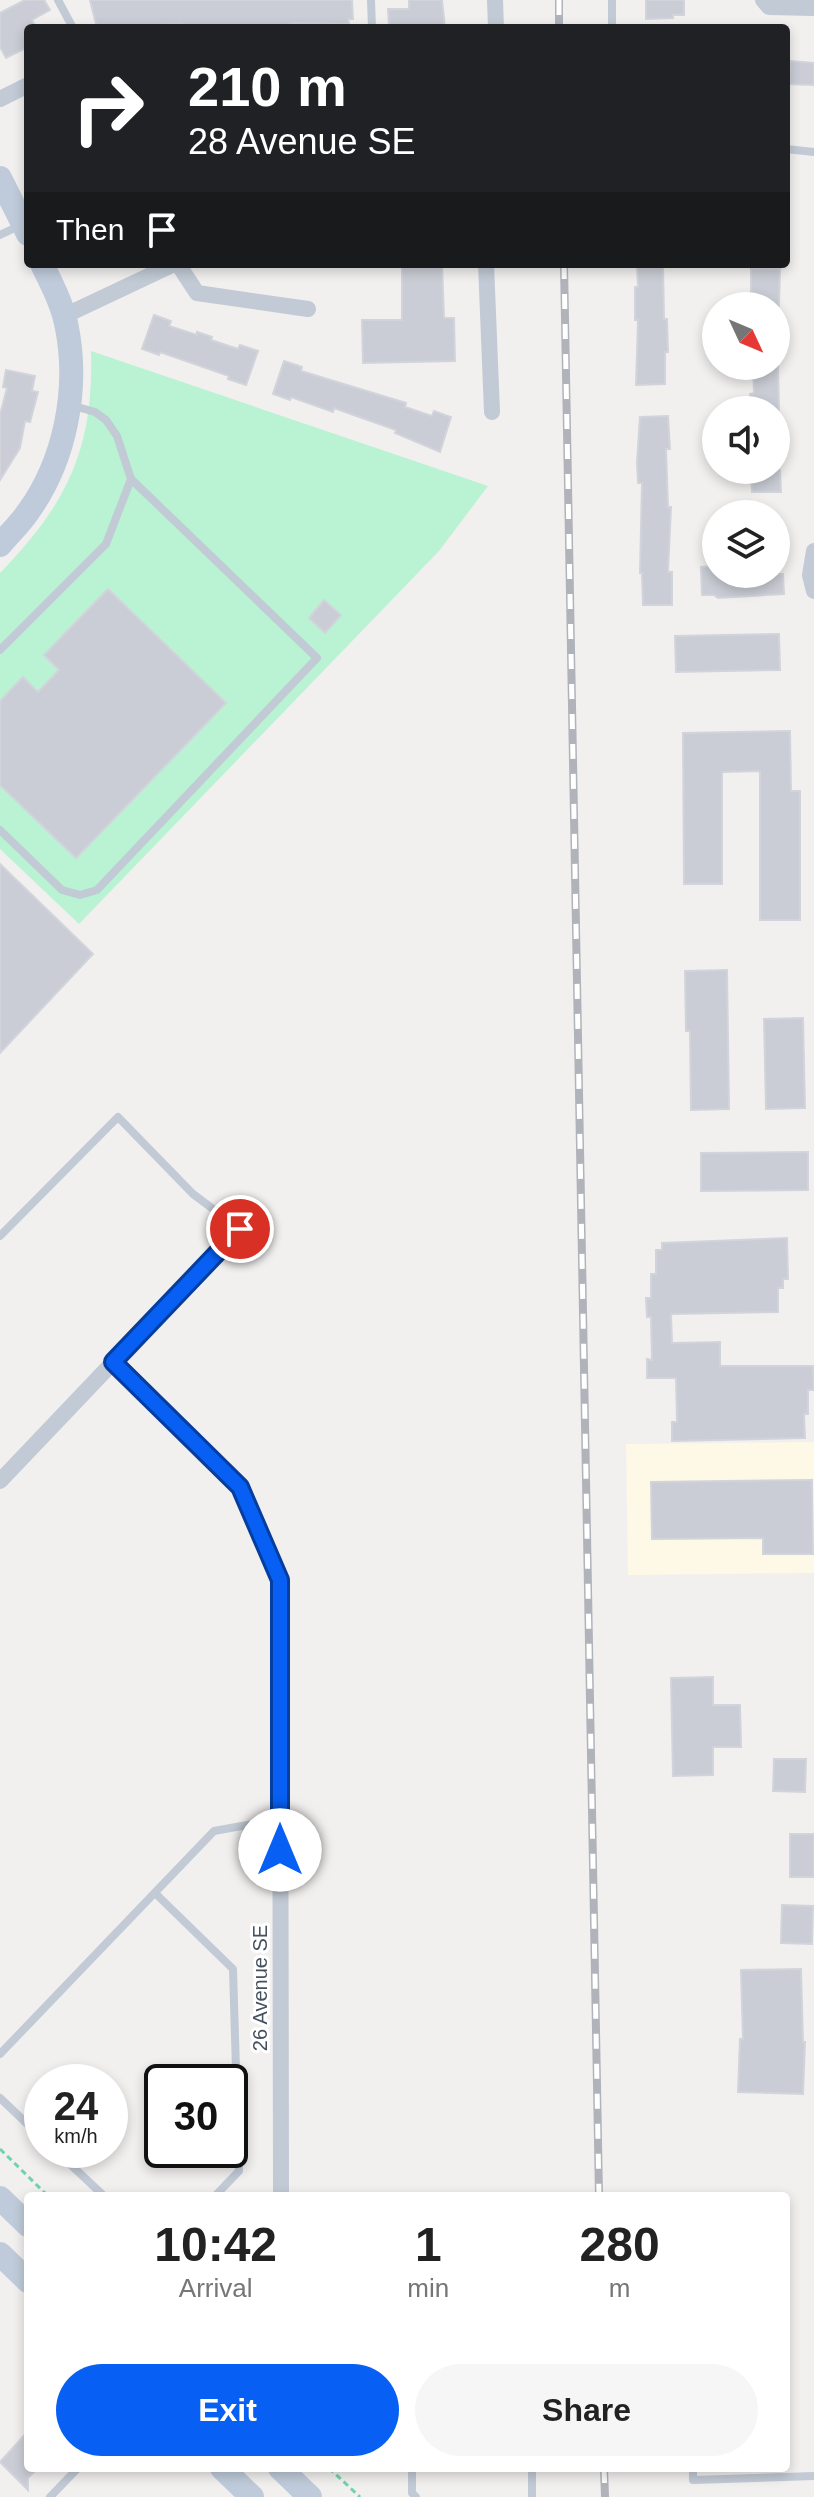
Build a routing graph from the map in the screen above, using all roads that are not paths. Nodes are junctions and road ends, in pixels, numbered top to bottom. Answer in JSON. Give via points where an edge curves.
{"nodes":[{"id":1,"x":58,"y":0,"type":"edge"},
{"id":2,"x":371,"y":0,"type":"edge"},
{"id":3,"x":495,"y":0,"type":"edge"},
{"id":4,"x":612,"y":0,"type":"edge"},
{"id":5,"x":763,"y":0,"type":"edge"},
{"id":6,"x":814,"y":8,"type":"edge"},
{"id":7,"x":71,"y":24,"type":"edge"},
{"id":8,"x":372,"y":24,"type":"edge"},
{"id":9,"x":496,"y":24,"type":"edge"},
{"id":10,"x":612,"y":24,"type":"edge"},
{"id":11,"x":24,"y":87,"type":"edge"},
{"id":12,"x":0,"y":99,"type":"edge"},
{"id":13,"x":790,"y":149,"type":"edge"},
{"id":14,"x":814,"y":152,"type":"edge"},
{"id":15,"x":0,"y":178,"type":"edge"},
{"id":16,"x":24,"y":227,"type":"edge"},
{"id":17,"x":24,"y":229,"type":"edge"},
{"id":18,"x":0,"y":235,"type":"edge"},
{"id":19,"x":44,"y":268,"type":"edge"},
{"id":20,"x":167,"y":268,"type":"edge"},
{"id":21,"x":179,"y":268,"type":"edge"},
{"id":22,"x":486,"y":268,"type":"edge"},
{"id":23,"x":308,"y":309,"type":"dead end"},
{"id":24,"x":64,"y":316,"type":"junction"},
{"id":25,"x":69,"y":404,"type":"junction"},
{"id":26,"x":492,"y":412,"type":"dead end"},
{"id":27,"x":131,"y":479,"type":"junction"},
{"id":28,"x":0,"y":545,"type":"edge"},
{"id":29,"x":814,"y":551,"type":"edge"},
{"id":30,"x":814,"y":591,"type":"edge"},
{"id":31,"x":0,"y":650,"type":"edge"},
{"id":32,"x":0,"y":830,"type":"edge"},
{"id":33,"x":240,"y":1229,"type":"joint"},
{"id":34,"x":0,"y":1236,"type":"edge"},
{"id":35,"x":113,"y":1362,"type":"junction"},
{"id":36,"x":0,"y":1481,"type":"edge"},
{"id":37,"x":280,"y":1819,"type":"junction"},
{"id":38,"x":155,"y":1893,"type":"junction"},
{"id":39,"x":0,"y":2054,"type":"edge"},
{"id":40,"x":0,"y":2098,"type":"edge"},
{"id":41,"x":24,"y":2121,"type":"edge"},
{"id":42,"x":74,"y":2168,"type":"edge"},
{"id":43,"x":100,"y":2192,"type":"edge"},
{"id":44,"x":219,"y":2192,"type":"edge"},
{"id":45,"x":281,"y":2192,"type":"edge"},
{"id":46,"x":0,"y":2198,"type":"edge"},
{"id":47,"x":24,"y":2221,"type":"edge"},
{"id":48,"x":0,"y":2254,"type":"edge"},
{"id":49,"x":24,"y":2277,"type":"edge"},
{"id":50,"x":74,"y":2472,"type":"edge"},
{"id":51,"x":226,"y":2472,"type":"edge"},
{"id":52,"x":284,"y":2472,"type":"edge"},
{"id":53,"x":412,"y":2472,"type":"edge"},
{"id":54,"x":532,"y":2472,"type":"edge"},
{"id":55,"x":693,"y":2472,"type":"edge"},
{"id":56,"x":778,"y":2472,"type":"edge"},
{"id":57,"x":814,"y":2476,"type":"edge"},
{"id":58,"x":50,"y":2497,"type":"edge"},
{"id":59,"x":252,"y":2497,"type":"edge"},
{"id":60,"x":309,"y":2497,"type":"edge"},
{"id":61,"x":416,"y":2497,"type":"edge"},
{"id":62,"x":532,"y":2497,"type":"edge"}],
"edges":[{"from":1,"to":7,"type":"lane"},
{"from":2,"to":8,"type":"lane"},
{"from":3,"to":9,"type":"street"},
{"from":4,"to":10,"type":"lane"},
{"from":5,"to":6,"type":"street","via":[[769,7]]},
{"from":11,"to":12,"type":"street"},
{"from":13,"to":14,"type":"lane"},
{"from":15,"to":16,"type":"street"},
{"from":17,"to":18,"type":"lane"},
{"from":19,"to":24,"type":"street"},
{"from":20,"to":24,"type":"street"},
{"from":21,"to":23,"type":"street","via":[[197,293]]},
{"from":22,"to":26,"type":"street"},
{"from":24,"to":25,"type":"street"},
{"from":25,"to":27,"type":"lane","via":[[106,420]]},
{"from":25,"to":28,"type":"street","via":[[48,477],[29,512]]},
{"from":27,"to":31,"type":"lane","via":[[106,544]]},
{"from":27,"to":32,"type":"lane","via":[[317,658],[97,890],[80,895],[62,890]]},
{"from":29,"to":30,"type":"street"},
{"from":33,"to":34,"type":"lane","via":[[193,1194],[118,1117]]},
{"from":33,"to":35,"type":"street"},
{"from":35,"to":36,"type":"street"},
{"from":35,"to":37,"type":"street","name":"26 Avenue SE","via":[[240,1487],[280,1580]]},
{"from":37,"to":38,"type":"lane","via":[[214,1831]]},
{"from":37,"to":45,"type":"street","name":"26 Avenue SE"},
{"from":38,"to":39,"type":"lane"},
{"from":38,"to":44,"type":"lane","via":[[233,1969],[239,2171]]},
{"from":40,"to":41,"type":"lane"},
{"from":42,"to":43,"type":"lane"},
{"from":46,"to":47,"type":"street"},
{"from":48,"to":49,"type":"street"},
{"from":50,"to":58,"type":"lane"},
{"from":51,"to":59,"type":"street"},
{"from":52,"to":60,"type":"street"},
{"from":53,"to":61,"type":"lane"},
{"from":54,"to":62,"type":"lane"},
{"from":55,"to":56,"type":"lane","via":[[693,2480]]},
{"from":56,"to":57,"type":"lane"}]}
